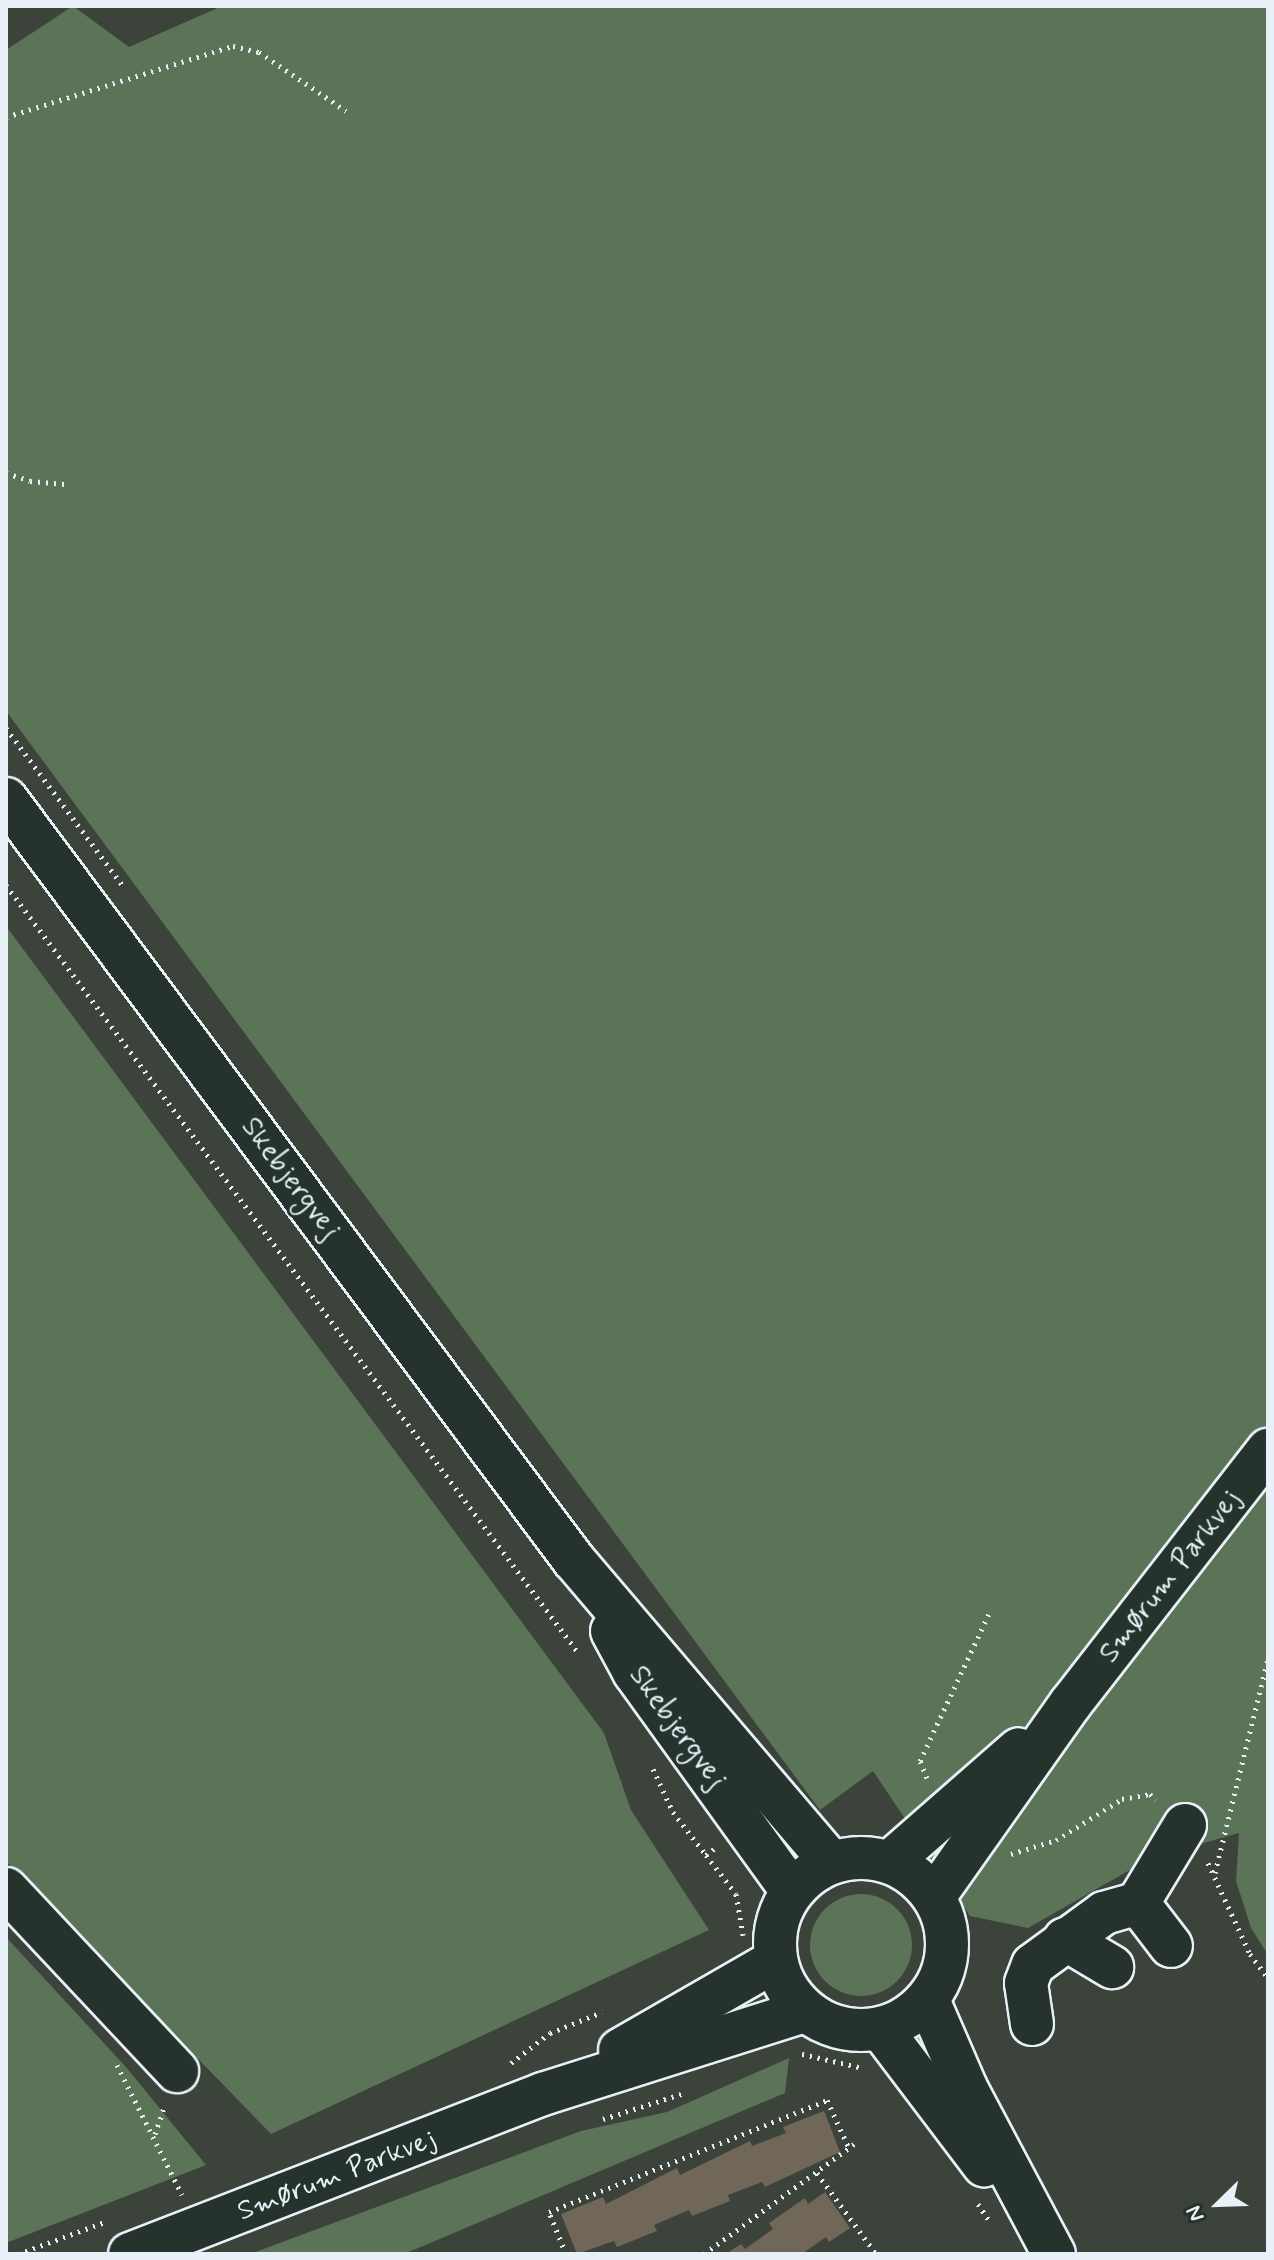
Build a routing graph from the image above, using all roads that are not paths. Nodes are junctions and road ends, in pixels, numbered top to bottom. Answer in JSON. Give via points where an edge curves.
{"nodes":[{"id":1,"x":6,"y":799,"type":"edge"},
{"id":2,"x":1268,"y":1450,"type":"edge"},
{"id":3,"x":573,"y":1559,"type":"junction"},
{"id":4,"x":963,"y":1823,"type":"junction"},
{"id":5,"x":1185,"y":1825,"type":"road end"},
{"id":6,"x":831,"y":1862,"type":"junction"},
{"id":7,"x":890,"y":1862,"type":"junction"},
{"id":8,"x":6,"y":1889,"type":"edge"},
{"id":9,"x":792,"y":1891,"type":"junction"},
{"id":10,"x":934,"y":1897,"type":"junction"},
{"id":11,"x":1138,"y":1903,"type":"junction"},
{"id":12,"x":1065,"y":1939,"type":"junction"},
{"id":13,"x":1171,"y":1946,"type":"dead end"},
{"id":14,"x":775,"y":1961,"type":"junction"},
{"id":15,"x":1112,"y":1967,"type":"dead end"},
{"id":16,"x":928,"y":2000,"type":"junction"},
{"id":17,"x":804,"y":2011,"type":"junction"},
{"id":18,"x":1037,"y":2016,"type":"dead end"},
{"id":19,"x":881,"y":2029,"type":"junction"},
{"id":20,"x":177,"y":2071,"type":"dead end"},
{"id":21,"x":543,"y":2094,"type":"junction"},
{"id":22,"x":130,"y":2254,"type":"edge"},
{"id":23,"x":1053,"y":2254,"type":"edge"}],
"edges":[{"from":1,"to":3,"type":"street","name":"Skebjergvej"},
{"from":2,"to":4,"type":"street","name":"Smørum Parkvej","via":[[1071,1703]]},
{"from":3,"to":6,"type":"street","name":"Skebjergvej"},
{"from":3,"to":9,"type":"street","name":"Skebjergvej","via":[[634,1672]]},
{"from":4,"to":7,"type":"street","name":"Smørum Parkvej"},
{"from":4,"to":10,"type":"street","name":"Smørum Parkvej"},
{"from":5,"to":11,"type":"street"},
{"from":6,"to":7,"type":"street","via":[[860,1857]]},
{"from":6,"to":9,"type":"street"},
{"from":7,"to":10,"type":"street","via":[[915,1876]]},
{"from":8,"to":20,"type":"street"},
{"from":9,"to":14,"type":"street","via":[[776,1924]]},
{"from":10,"to":16,"type":"street","via":[[945,1922],[947,1950],[942,1976]]},
{"from":11,"to":12,"type":"street","via":[[1104,1913]]},
{"from":11,"to":13,"type":"street"},
{"from":12,"to":15,"type":"street"},
{"from":12,"to":18,"type":"street","via":[[1033,1965],[1026,1983]]},
{"from":14,"to":17,"type":"street"},
{"from":14,"to":21,"type":"street","name":"Smørum Parkvej"},
{"from":16,"to":19,"type":"street","via":[[907,2018]]},
{"from":16,"to":23,"type":"street"},
{"from":17,"to":19,"type":"street","via":[[827,2025]]},
{"from":17,"to":21,"type":"street","name":"Smørum Parkvej"},
{"from":19,"to":23,"type":"street"},
{"from":21,"to":22,"type":"street","name":"Smørum Parkvej"}]}
